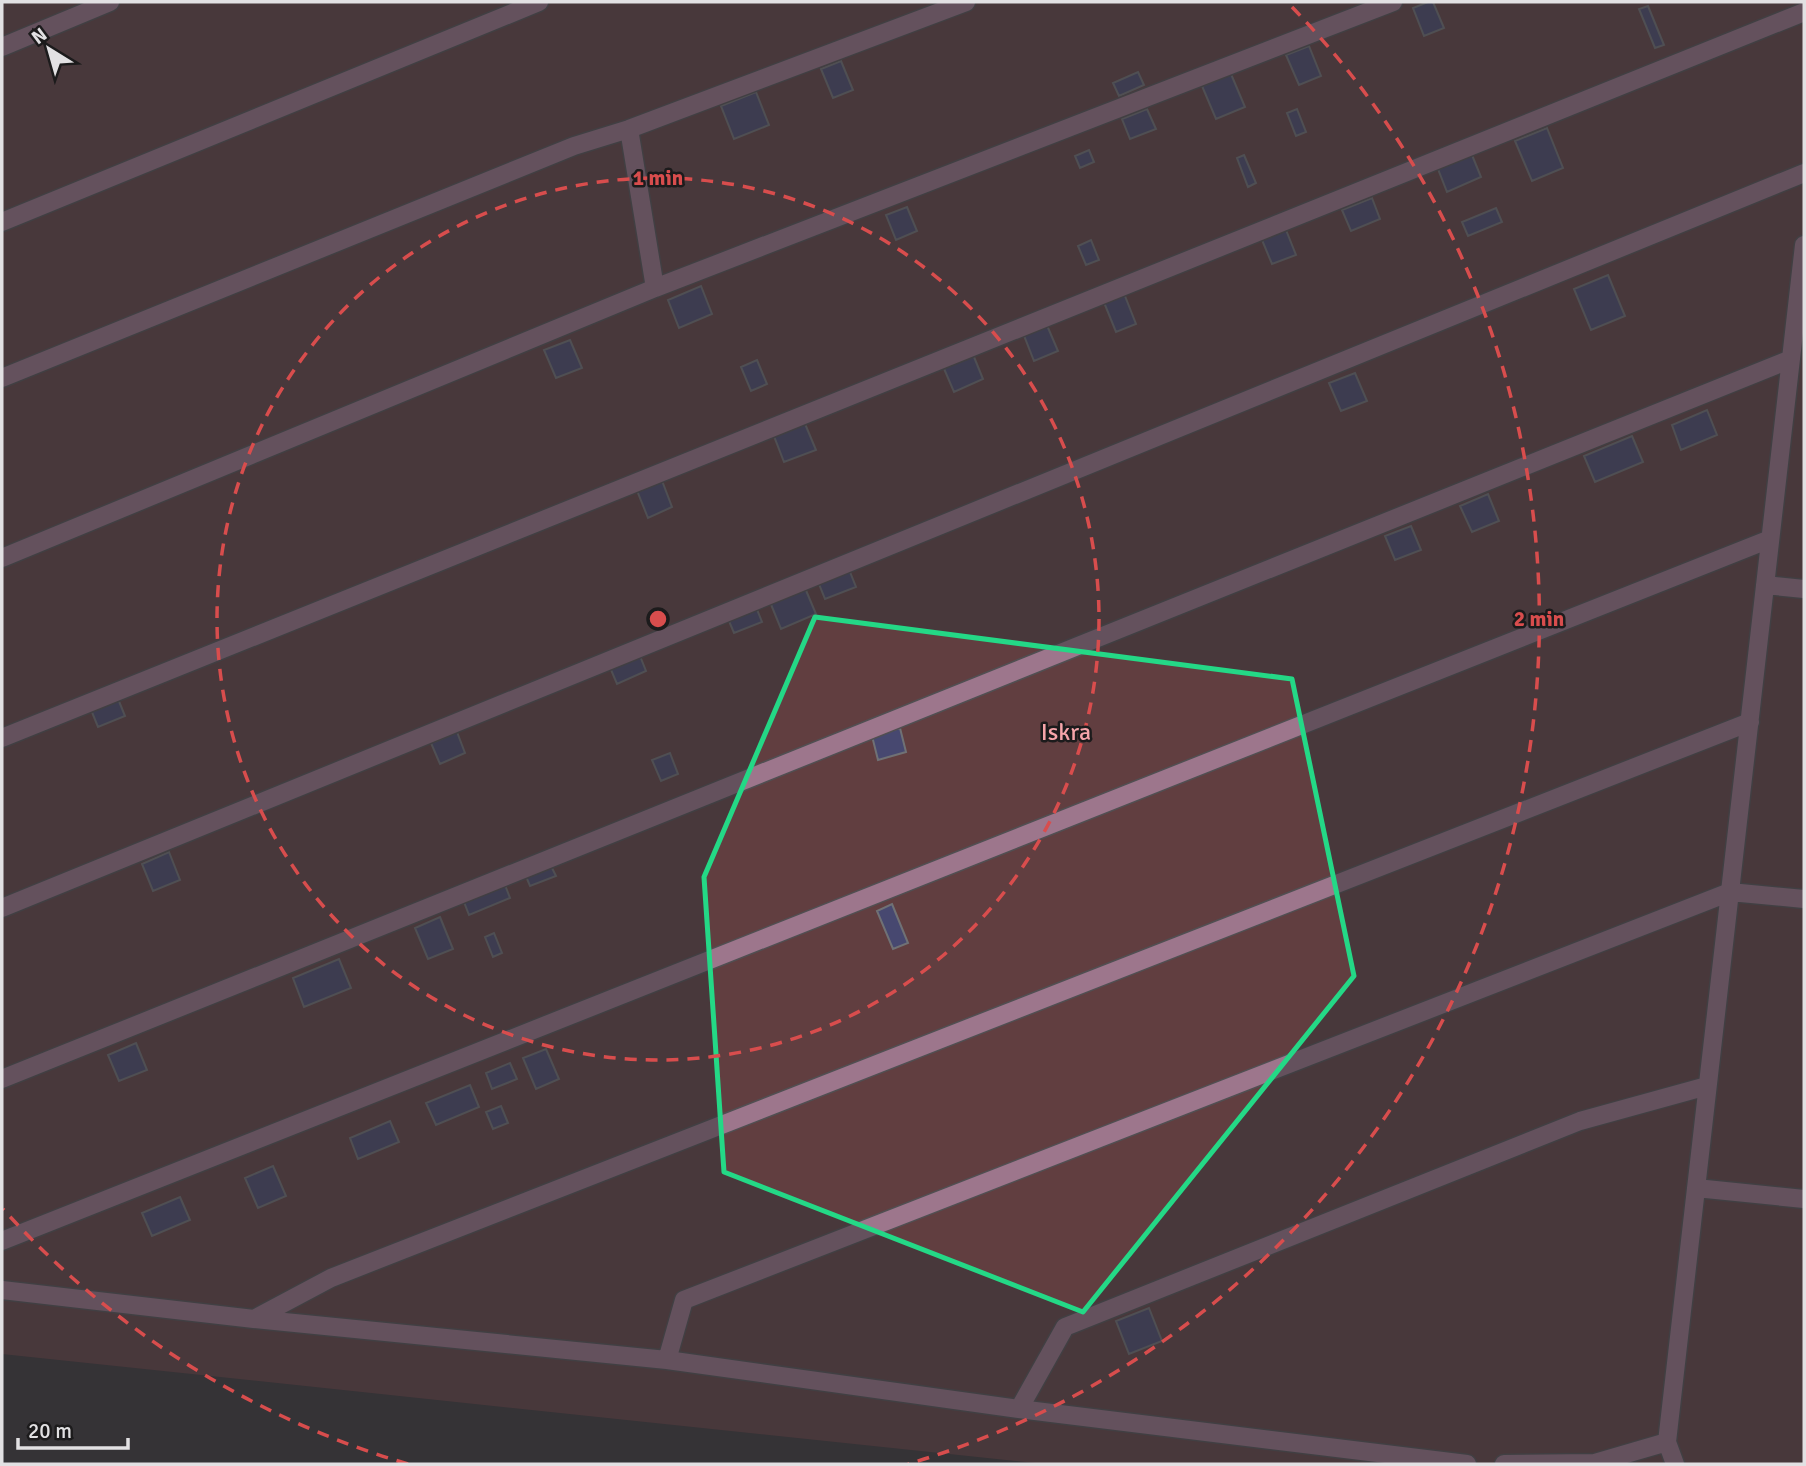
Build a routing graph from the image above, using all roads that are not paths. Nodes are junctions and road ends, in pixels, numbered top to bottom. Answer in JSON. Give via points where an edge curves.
{"nodes":[{"id":1,"x":110,"y":2,"type":"edge"},
{"id":2,"x":539,"y":2,"type":"edge"},
{"id":3,"x":966,"y":2,"type":"edge"},
{"id":4,"x":1393,"y":2,"type":"edge"},
{"id":5,"x":1804,"y":12,"type":"edge"},
{"id":6,"x":2,"y":47,"type":"edge"},
{"id":7,"x":629,"y":129,"type":"junction"},
{"id":8,"x":1804,"y":173,"type":"edge"},
{"id":9,"x":2,"y":222,"type":"edge"},
{"id":10,"x":1804,"y":245,"type":"edge"},
{"id":11,"x":1802,"y":279,"type":"edge"},
{"id":12,"x":655,"y":288,"type":"junction"},
{"id":13,"x":1791,"y":359,"type":"junction"},
{"id":14,"x":2,"y":378,"type":"edge"},
{"id":15,"x":1770,"y":539,"type":"junction"},
{"id":16,"x":2,"y":558,"type":"edge"},
{"id":17,"x":1765,"y":585,"type":"junction"},
{"id":18,"x":1804,"y":589,"type":"edge"},
{"id":19,"x":1750,"y":722,"type":"junction"},
{"id":20,"x":2,"y":738,"type":"edge"},
{"id":21,"x":1730,"y":892,"type":"junction"},
{"id":22,"x":1804,"y":899,"type":"edge"},
{"id":23,"x":2,"y":908,"type":"edge"},
{"id":24,"x":2,"y":1079,"type":"edge"},
{"id":25,"x":1707,"y":1086,"type":"junction"},
{"id":26,"x":1696,"y":1188,"type":"junction"},
{"id":27,"x":1804,"y":1199,"type":"edge"},
{"id":28,"x":2,"y":1241,"type":"edge"},
{"id":29,"x":2,"y":1290,"type":"edge"},
{"id":30,"x":254,"y":1319,"type":"junction"},
{"id":31,"x":667,"y":1360,"type":"junction"},
{"id":32,"x":1019,"y":1409,"type":"junction"},
{"id":33,"x":1667,"y":1442,"type":"junction"},
{"id":34,"x":1467,"y":1464,"type":"edge"},
{"id":35,"x":1504,"y":1464,"type":"edge"},
{"id":36,"x":1675,"y":1464,"type":"edge"}],
"edges":[{"from":1,"to":6,"type":"lane"},
{"from":2,"to":9,"type":"lane"},
{"from":3,"to":7,"type":"lane"},
{"from":4,"to":12,"type":"lane"},
{"from":5,"to":20,"type":"lane"},
{"from":7,"to":12,"type":"lane"},
{"from":7,"to":14,"type":"lane","via":[[575,146]]},
{"from":8,"to":23,"type":"lane"},
{"from":10,"to":11,"type":"lane"},
{"from":11,"to":13,"type":"lane"},
{"from":12,"to":16,"type":"lane"},
{"from":13,"to":15,"type":"lane"},
{"from":13,"to":24,"type":"lane"},
{"from":15,"to":17,"type":"lane"},
{"from":15,"to":28,"type":"lane"},
{"from":17,"to":18,"type":"lane"},
{"from":17,"to":19,"type":"lane"},
{"from":19,"to":21,"type":"lane"},
{"from":19,"to":30,"type":"lane","via":[[331,1278]]},
{"from":21,"to":22,"type":"lane"},
{"from":21,"to":25,"type":"lane"},
{"from":21,"to":31,"type":"lane","via":[[684,1300]]},
{"from":25,"to":26,"type":"lane"},
{"from":25,"to":32,"type":"lane","via":[[1580,1121],[1065,1327]]},
{"from":26,"to":27,"type":"lane"},
{"from":26,"to":33,"type":"lane"},
{"from":29,"to":30,"type":"lane"},
{"from":30,"to":31,"type":"lane"},
{"from":31,"to":32,"type":"lane"},
{"from":32,"to":34,"type":"lane"},
{"from":33,"to":35,"type":"lane","via":[[1595,1463]]},
{"from":33,"to":36,"type":"lane"}]}
